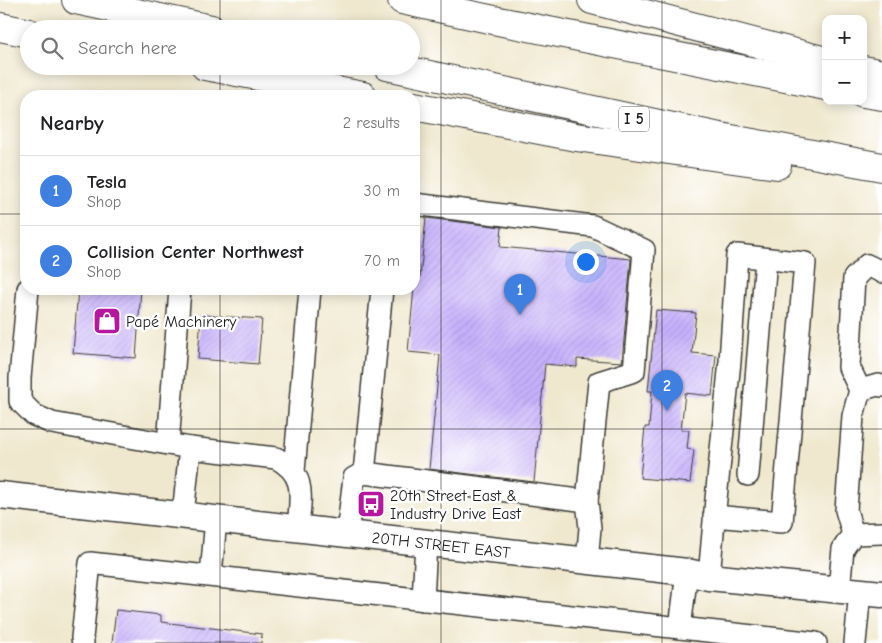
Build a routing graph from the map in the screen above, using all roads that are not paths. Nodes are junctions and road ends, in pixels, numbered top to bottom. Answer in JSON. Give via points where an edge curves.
{"nodes":[{"id":1,"x":76,"y":0,"type":"edge"},
{"id":2,"x":402,"y":0,"type":"edge"},
{"id":3,"x":592,"y":0,"type":"edge"},
{"id":4,"x":169,"y":20,"type":"edge"},
{"id":5,"x":0,"y":27,"type":"edge"},
{"id":6,"x":20,"y":31,"type":"edge"},
{"id":7,"x":822,"y":60,"type":"edge"},
{"id":8,"x":867,"y":71,"type":"edge"},
{"id":9,"x":420,"y":73,"type":"edge"},
{"id":10,"x":882,"y":74,"type":"edge"},
{"id":11,"x":252,"y":75,"type":"edge"},
{"id":12,"x":822,"y":85,"type":"edge"},
{"id":13,"x":331,"y":90,"type":"edge"},
{"id":14,"x":867,"y":94,"type":"edge"},
{"id":15,"x":882,"y":96,"type":"edge"},
{"id":16,"x":420,"y":107,"type":"edge"},
{"id":17,"x":878,"y":167,"type":"edge"},
{"id":18,"x":420,"y":205,"type":"edge"},
{"id":19,"x":766,"y":259,"type":"junction"},
{"id":20,"x":882,"y":272,"type":"edge"},
{"id":21,"x":27,"y":295,"type":"edge"},
{"id":22,"x":180,"y":295,"type":"edge"},
{"id":23,"x":309,"y":295,"type":"edge"},
{"id":24,"x":381,"y":295,"type":"edge"},
{"id":25,"x":882,"y":386,"type":"edge"},
{"id":26,"x":860,"y":390,"type":"junction"},
{"id":27,"x":168,"y":444,"type":"junction"},
{"id":28,"x":190,"y":448,"type":"junction"},
{"id":29,"x":294,"y":471,"type":"junction"},
{"id":30,"x":364,"y":473,"type":"junction"},
{"id":31,"x":748,"y":475,"type":"dead end"},
{"id":32,"x":0,"y":495,"type":"edge"},
{"id":33,"x":587,"y":501,"type":"junction"},
{"id":34,"x":184,"y":516,"type":"junction"},
{"id":35,"x":714,"y":516,"type":"junction"},
{"id":36,"x":216,"y":519,"type":"junction"},
{"id":37,"x":298,"y":528,"type":"junction"},
{"id":38,"x":882,"y":533,"type":"edge"},
{"id":39,"x":347,"y":534,"type":"junction"},
{"id":40,"x":853,"y":534,"type":"junction"},
{"id":41,"x":426,"y":543,"type":"junction"},
{"id":42,"x":588,"y":561,"type":"junction"},
{"id":43,"x":698,"y":574,"type":"junction"},
{"id":44,"x":211,"y":575,"type":"junction"},
{"id":45,"x":860,"y":592,"type":"edge"},
{"id":46,"x":423,"y":600,"type":"junction"},
{"id":47,"x":680,"y":628,"type":"junction"},
{"id":48,"x":84,"y":643,"type":"edge"},
{"id":49,"x":816,"y":643,"type":"edge"},
{"id":50,"x":855,"y":643,"type":"edge"}],
"edges":[{"from":1,"to":4,"type":"highway"},
{"from":2,"to":12,"type":"highway"},
{"from":3,"to":7,"type":"highway"},
{"from":5,"to":6,"type":"highway"},
{"from":8,"to":10,"type":"highway"},
{"from":9,"to":17,"type":"highway","number":"I 5"},
{"from":11,"to":13,"type":"highway"},
{"from":14,"to":15,"type":"highway"},
{"from":16,"to":17,"type":"highway","via":[[576,137],[771,165]]},
{"from":18,"to":33,"type":"lane","via":[[592,226],[644,250],[634,371],[599,382]]},
{"from":19,"to":31,"type":"lane"},
{"from":19,"to":35,"type":"lane","via":[[737,256]]},
{"from":19,"to":35,"type":"lane","via":[[805,264],[782,522]]},
{"from":20,"to":26,"type":"lane","via":[[867,265],[854,278],[850,367]]},
{"from":21,"to":27,"type":"lane","via":[[20,401],[34,415],[52,423]]},
{"from":22,"to":27,"type":"lane"},
{"from":23,"to":29,"type":"lane"},
{"from":24,"to":30,"type":"lane"},
{"from":25,"to":26,"type":"lane"},
{"from":26,"to":40,"type":"lane","via":[[854,416],[846,510]]},
{"from":27,"to":28,"type":"lane"},
{"from":28,"to":29,"type":"lane","via":[[276,458]]},
{"from":28,"to":34,"type":"lane"},
{"from":29,"to":37,"type":"lane","via":[[300,485]]},
{"from":30,"to":33,"type":"lane"},
{"from":30,"to":39,"type":"lane","via":[[354,478]]},
{"from":32,"to":34,"type":"main road","name":"20TH STREET EAST"},
{"from":33,"to":42,"type":"lane","via":[[590,528]]},
{"from":34,"to":36,"type":"main road","name":"20TH STREET EAST"},
{"from":35,"to":43,"type":"lane"},
{"from":36,"to":37,"type":"main road","name":"20TH STREET EAST"},
{"from":36,"to":44,"type":"lane"},
{"from":37,"to":39,"type":"main road","name":"20TH STREET EAST"},
{"from":38,"to":40,"type":"lane"},
{"from":39,"to":41,"type":"main road","name":"20TH STREET EAST"},
{"from":40,"to":45,"type":"lane","via":[[843,549]]},
{"from":41,"to":42,"type":"main road","name":"20TH STREET EAST"},
{"from":41,"to":46,"type":"lane"},
{"from":42,"to":43,"type":"main road","name":"20TH STREET EAST"},
{"from":43,"to":45,"type":"main road","name":"20TH STREET EAST"},
{"from":43,"to":47,"type":"lane"},
{"from":44,"to":46,"type":"lane"},
{"from":44,"to":48,"type":"lane","via":[[90,563]]},
{"from":45,"to":50,"type":"lane"},
{"from":46,"to":47,"type":"lane"},
{"from":47,"to":49,"type":"lane"}]}
